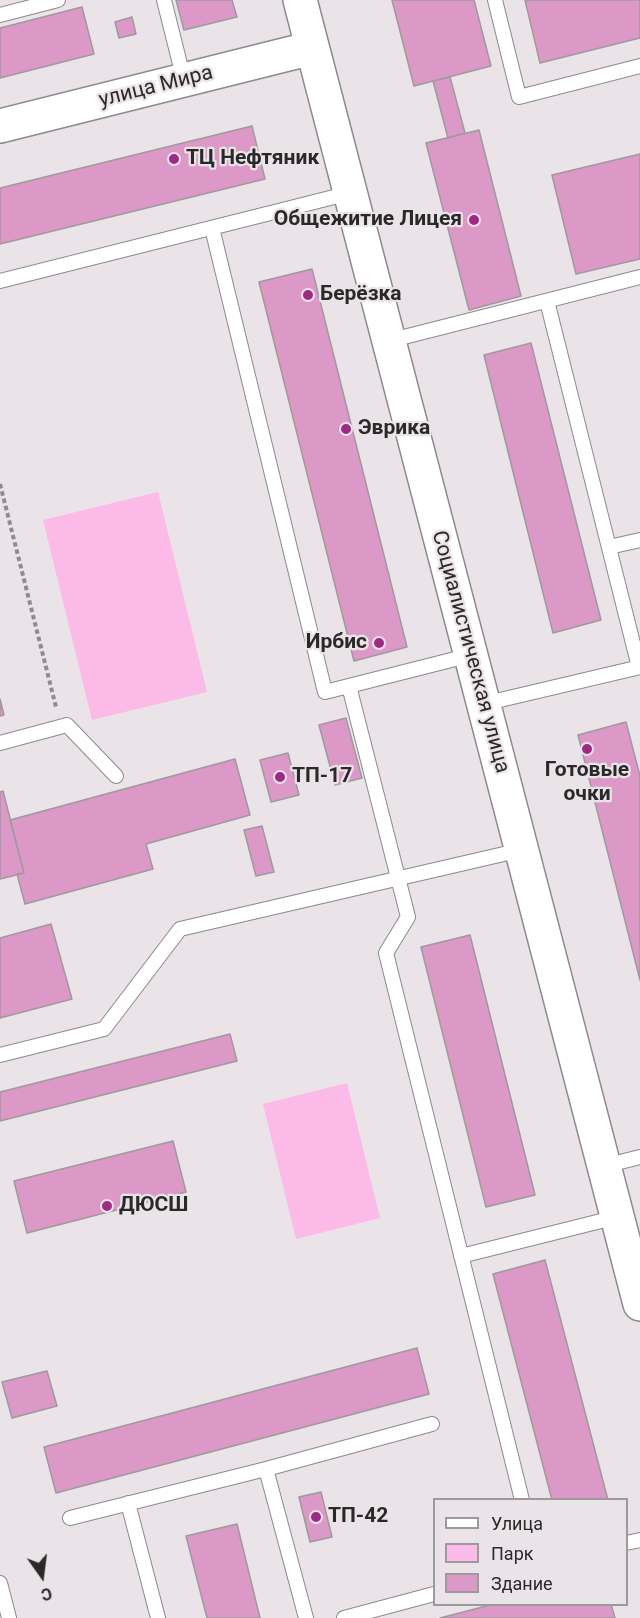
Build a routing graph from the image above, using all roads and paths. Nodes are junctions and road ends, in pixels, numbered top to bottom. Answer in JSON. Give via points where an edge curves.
{"nodes":[{"id":1,"x":58,"y":0,"type":"edge"},
{"id":2,"x":164,"y":0,"type":"edge"},
{"id":3,"x":300,"y":0,"type":"edge"},
{"id":4,"x":495,"y":0,"type":"edge"},
{"id":5,"x":0,"y":15,"type":"edge"},
{"id":6,"x":312,"y":48,"type":"junction"},
{"id":7,"x":640,"y":66,"type":"edge"},
{"id":8,"x":184,"y":80,"type":"junction"},
{"id":9,"x":0,"y":126,"type":"edge"},
{"id":10,"x":350,"y":193,"type":"junction"},
{"id":11,"x":212,"y":228,"type":"junction"},
{"id":12,"x":640,"y":277,"type":"edge"},
{"id":13,"x":0,"y":280,"type":"edge"},
{"id":14,"x":547,"y":301,"type":"junction"},
{"id":15,"x":388,"y":341,"type":"junction"},
{"id":16,"x":0,"y":484,"type":"edge"},
{"id":17,"x":640,"y":540,"type":"edge"},
{"id":18,"x":609,"y":547,"type":"junction"},
{"id":19,"x":471,"y":655,"type":"junction"},
{"id":20,"x":639,"y":667,"type":"edge"},
{"id":21,"x":349,"y":686,"type":"junction"},
{"id":22,"x":483,"y":704,"type":"junction"},
{"id":23,"x":61,"y":727,"type":"junction"},
{"id":24,"x":0,"y":743,"type":"edge"},
{"id":25,"x":116,"y":776,"type":"dead end"},
{"id":26,"x":521,"y":850,"type":"junction"},
{"id":27,"x":398,"y":878,"type":"junction"},
{"id":28,"x":0,"y":1056,"type":"edge"},
{"id":29,"x":640,"y":1156,"type":"edge"},
{"id":30,"x":604,"y":1166,"type":"junction"},
{"id":31,"x":617,"y":1217,"type":"junction"},
{"id":32,"x":461,"y":1256,"type":"junction"},
{"id":33,"x":640,"y":1304,"type":"edge"},
{"id":34,"x":432,"y":1424,"type":"dead end"},
{"id":35,"x":267,"y":1469,"type":"junction"},
{"id":36,"x":522,"y":1498,"type":"edge"},
{"id":37,"x":128,"y":1503,"type":"junction"},
{"id":38,"x":70,"y":1518,"type":"dead end"},
{"id":39,"x":0,"y":1583,"type":"edge"},
{"id":40,"x":433,"y":1594,"type":"edge"},
{"id":41,"x":9,"y":1618,"type":"edge"},
{"id":42,"x":158,"y":1618,"type":"edge"},
{"id":43,"x":306,"y":1618,"type":"edge"},
{"id":44,"x":344,"y":1618,"type":"edge"}],
"edges":[{"from":1,"to":5,"type":"lane"},
{"from":2,"to":8,"type":"lane"},
{"from":3,"to":6,"type":"main road","name":"Социалистическая улица"},
{"from":4,"to":7,"type":"lane","via":[[519,97]]},
{"from":6,"to":8,"type":"main road","name":"улица Мира"},
{"from":6,"to":10,"type":"main road","name":"Социалистическая улица"},
{"from":8,"to":9,"type":"main road","name":"улица Мира"},
{"from":10,"to":11,"type":"lane"},
{"from":10,"to":15,"type":"main road","name":"Социалистическая улица"},
{"from":11,"to":13,"type":"lane"},
{"from":11,"to":21,"type":"lane","via":[[325,692]]},
{"from":12,"to":14,"type":"lane"},
{"from":14,"to":15,"type":"lane"},
{"from":14,"to":18,"type":"lane"},
{"from":15,"to":19,"type":"main road","name":"Социалистическая улица"},
{"from":16,"to":23,"type":"path"},
{"from":17,"to":18,"type":"lane"},
{"from":18,"to":20,"type":"lane"},
{"from":19,"to":21,"type":"lane"},
{"from":19,"to":22,"type":"main road","name":"Социалистическая улица"},
{"from":20,"to":22,"type":"lane"},
{"from":21,"to":27,"type":"lane"},
{"from":22,"to":26,"type":"main road","name":"Социалистическая улица"},
{"from":23,"to":24,"type":"lane"},
{"from":23,"to":25,"type":"lane","via":[[67,725]]},
{"from":26,"to":27,"type":"lane"},
{"from":26,"to":30,"type":"main road","name":"Социалистическая улица"},
{"from":27,"to":28,"type":"lane","via":[[180,929],[104,1029]]},
{"from":27,"to":32,"type":"lane","via":[[408,917],[386,952]]},
{"from":29,"to":30,"type":"lane"},
{"from":30,"to":31,"type":"main road","name":"Социалистическая улица"},
{"from":31,"to":32,"type":"lane"},
{"from":31,"to":33,"type":"main road","name":"Социалистическая улица"},
{"from":32,"to":36,"type":"lane"},
{"from":34,"to":35,"type":"lane"},
{"from":35,"to":37,"type":"lane"},
{"from":35,"to":43,"type":"lane"},
{"from":37,"to":38,"type":"lane"},
{"from":37,"to":42,"type":"lane"},
{"from":39,"to":41,"type":"lane"},
{"from":40,"to":44,"type":"lane"}]}
